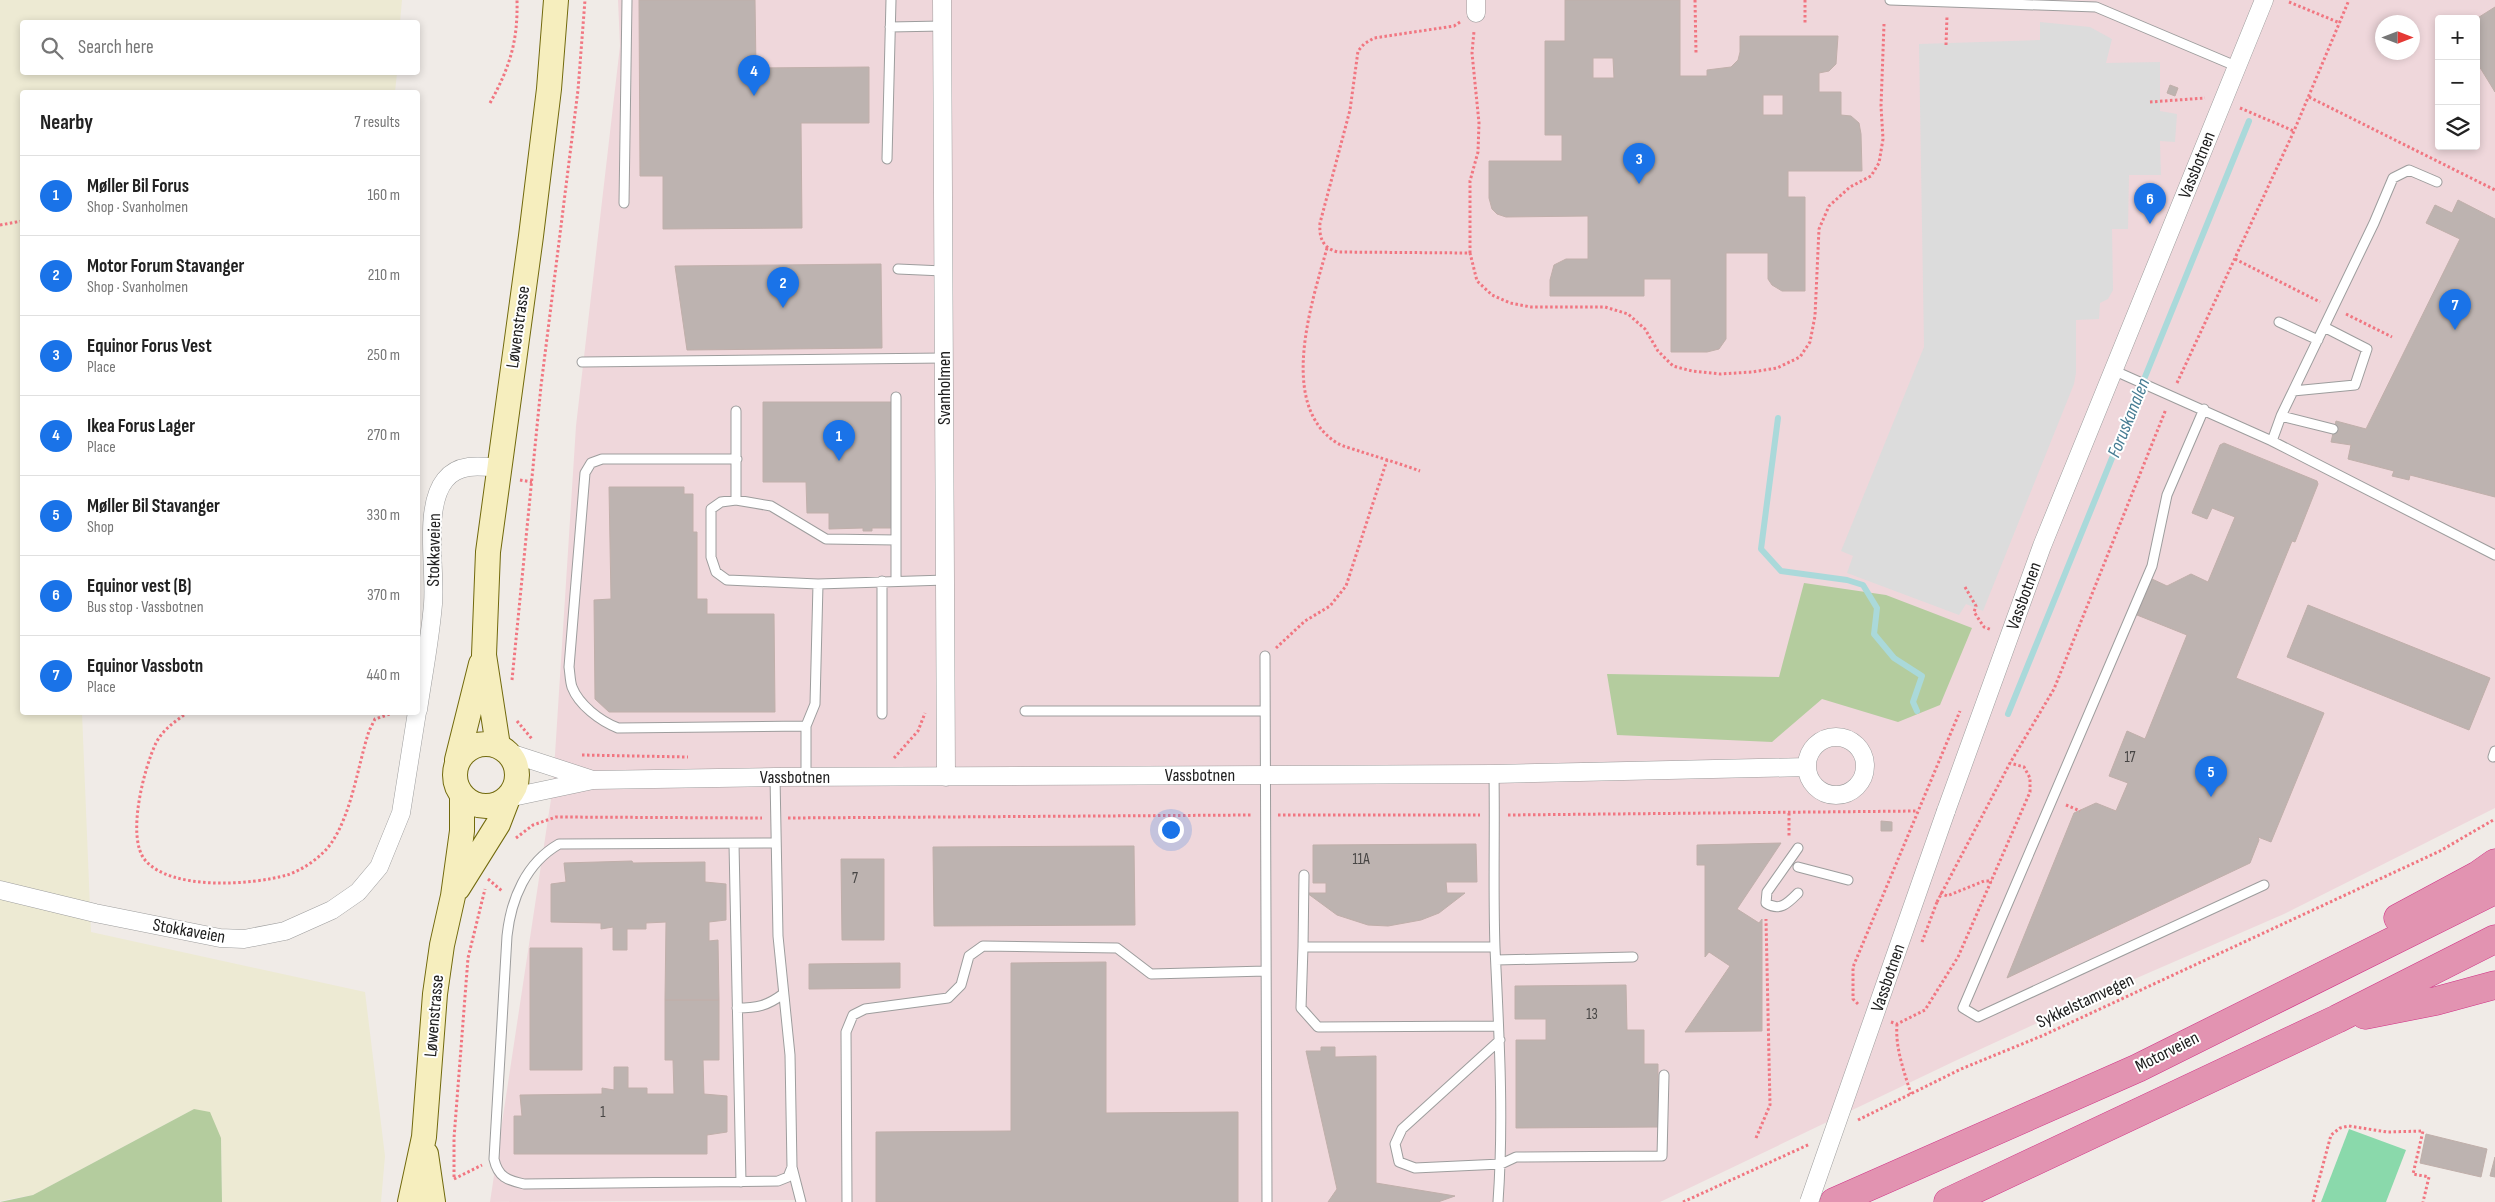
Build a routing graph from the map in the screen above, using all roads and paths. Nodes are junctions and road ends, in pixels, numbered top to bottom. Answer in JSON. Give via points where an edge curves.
{"nodes":[{"id":1,"x":517,"y":0,"type":"edge"},
{"id":2,"x":556,"y":0,"type":"edge"},
{"id":3,"x":585,"y":0,"type":"edge"},
{"id":4,"x":627,"y":0,"type":"edge"},
{"id":5,"x":891,"y":0,"type":"edge"},
{"id":6,"x":942,"y":0,"type":"edge"},
{"id":7,"x":1695,"y":0,"type":"edge"},
{"id":8,"x":1806,"y":0,"type":"edge"},
{"id":9,"x":1890,"y":0,"type":"edge"},
{"id":10,"x":2264,"y":0,"type":"edge"},
{"id":11,"x":2349,"y":0,"type":"edge"},
{"id":12,"x":1947,"y":1,"type":"edge"},
{"id":13,"x":2049,"y":2,"type":"edge"},
{"id":14,"x":2289,"y":2,"type":"dead end"},
{"id":15,"x":1476,"y":7,"type":"edge"},
{"id":16,"x":2340,"y":23,"type":"junction"},
{"id":17,"x":1884,"y":24,"type":"dead end"},
{"id":18,"x":1806,"y":25,"type":"dead end"},
{"id":19,"x":890,"y":26,"type":"junction"},
{"id":20,"x":942,"y":26,"type":"junction"},
{"id":21,"x":1946,"y":45,"type":"dead end"},
{"id":22,"x":1696,"y":53,"type":"dead end"},
{"id":23,"x":2238,"y":67,"type":"junction"},
{"id":24,"x":2210,"y":97,"type":"dead end"},
{"id":25,"x":2309,"y":97,"type":"junction"},
{"id":26,"x":2150,"y":102,"type":"dead end"},
{"id":27,"x":490,"y":103,"type":"dead end"},
{"id":28,"x":2238,"y":107,"type":"dead end"},
{"id":29,"x":2294,"y":131,"type":"junction"},
{"id":30,"x":887,"y":159,"type":"dead end"},
{"id":31,"x":2437,"y":182,"type":"dead end"},
{"id":32,"x":2495,"y":190,"type":"edge"},
{"id":33,"x":624,"y":203,"type":"dead end"},
{"id":34,"x":20,"y":222,"type":"edge"},
{"id":35,"x":0,"y":225,"type":"edge"},
{"id":36,"x":1327,"y":248,"type":"junction"},
{"id":37,"x":1470,"y":253,"type":"junction"},
{"id":38,"x":2235,"y":259,"type":"junction"},
{"id":39,"x":898,"y":269,"type":"dead end"},
{"id":40,"x":943,"y":271,"type":"junction"},
{"id":41,"x":2333,"y":308,"type":"junction"},
{"id":42,"x":2279,"y":322,"type":"dead end"},
{"id":43,"x":2324,"y":327,"type":"junction"},
{"id":44,"x":2392,"y":337,"type":"dead end"},
{"id":45,"x":2318,"y":340,"type":"junction"},
{"id":46,"x":944,"y":358,"type":"junction"},
{"id":47,"x":582,"y":362,"type":"dead end"},
{"id":48,"x":2115,"y":371,"type":"junction"},
{"id":49,"x":2293,"y":392,"type":"junction"},
{"id":50,"x":2172,"y":395,"type":"junction"},
{"id":51,"x":896,"y":397,"type":"dead end"},
{"id":52,"x":2204,"y":409,"type":"junction"},
{"id":53,"x":736,"y":411,"type":"dead end"},
{"id":54,"x":2281,"y":416,"type":"junction"},
{"id":55,"x":2333,"y":429,"type":"dead end"},
{"id":56,"x":2272,"y":441,"type":"junction"},
{"id":57,"x":737,"y":459,"type":"junction"},
{"id":58,"x":1387,"y":460,"type":"junction"},
{"id":59,"x":499,"y":468,"type":"junction"},
{"id":60,"x":1420,"y":471,"type":"dead end"},
{"id":61,"x":736,"y":500,"type":"junction"},
{"id":62,"x":896,"y":540,"type":"junction"},
{"id":63,"x":2495,"y":555,"type":"edge"},
{"id":64,"x":896,"y":580,"type":"junction"},
{"id":65,"x":946,"y":580,"type":"junction"},
{"id":66,"x":882,"y":581,"type":"junction"},
{"id":67,"x":818,"y":584,"type":"junction"},
{"id":68,"x":1965,"y":587,"type":"dead end"},
{"id":69,"x":1994,"y":631,"type":"dead end"},
{"id":70,"x":484,"y":655,"type":"junction"},
{"id":71,"x":1265,"y":656,"type":"joint"},
{"id":72,"x":511,"y":690,"type":"dead end"},
{"id":73,"x":420,"y":691,"type":"edge"},
{"id":74,"x":927,"y":707,"type":"dead end"},
{"id":75,"x":1264,"y":711,"type":"junction"},
{"id":76,"x":515,"y":712,"type":"dead end"},
{"id":77,"x":1025,"y":712,"type":"dead end"},
{"id":78,"x":882,"y":714,"type":"dead end"},
{"id":79,"x":184,"y":715,"type":"edge"},
{"id":80,"x":387,"y":715,"type":"edge"},
{"id":81,"x":416,"y":715,"type":"edge"},
{"id":82,"x":806,"y":726,"type":"junction"},
{"id":83,"x":534,"y":742,"type":"dead end"},
{"id":84,"x":503,"y":749,"type":"junction"},
{"id":85,"x":580,"y":755,"type":"dead end"},
{"id":86,"x":698,"y":758,"type":"dead end"},
{"id":87,"x":457,"y":760,"type":"junction"},
{"id":88,"x":893,"y":760,"type":"dead end"},
{"id":89,"x":1807,"y":767,"type":"dead end"},
{"id":90,"x":1494,"y":774,"type":"junction"},
{"id":91,"x":1265,"y":775,"type":"junction"},
{"id":92,"x":775,"y":777,"type":"junction"},
{"id":93,"x":806,"y":777,"type":"junction"},
{"id":94,"x":946,"y":777,"type":"junction"},
{"id":95,"x":593,"y":780,"type":"junction"},
{"id":96,"x":462,"y":797,"type":"junction"},
{"id":97,"x":508,"y":798,"type":"junction"},
{"id":98,"x":1918,"y":811,"type":"dead end"},
{"id":99,"x":1789,"y":812,"type":"junction"},
{"id":100,"x":1265,"y":815,"type":"junction"},
{"id":101,"x":1494,"y":815,"type":"junction"},
{"id":102,"x":776,"y":818,"type":"junction"},
{"id":103,"x":2495,"y":819,"type":"edge"},
{"id":104,"x":511,"y":842,"type":"dead end"},
{"id":105,"x":776,"y":843,"type":"junction"},
{"id":106,"x":1789,"y":843,"type":"dead end"},
{"id":107,"x":734,"y":844,"type":"junction"},
{"id":108,"x":1798,"y":848,"type":"dead end"},
{"id":109,"x":2495,"y":863,"type":"edge"},
{"id":110,"x":1798,"y":867,"type":"dead end"},
{"id":111,"x":488,"y":875,"type":"dead end"},
{"id":112,"x":1304,"y":875,"type":"dead end"},
{"id":113,"x":1848,"y":880,"type":"dead end"},
{"id":114,"x":1992,"y":881,"type":"dead end"},
{"id":115,"x":2264,"y":885,"type":"dead end"},
{"id":116,"x":0,"y":890,"type":"edge"},
{"id":117,"x":2495,"y":890,"type":"edge"},
{"id":118,"x":1798,"y":893,"type":"dead end"},
{"id":119,"x":1940,"y":893,"type":"junction"},
{"id":120,"x":453,"y":896,"type":"junction"},
{"id":121,"x":1937,"y":902,"type":"dead end"},
{"id":122,"x":1766,"y":915,"type":"dead end"},
{"id":123,"x":2495,"y":940,"type":"edge"},
{"id":124,"x":1303,"y":947,"type":"junction"},
{"id":125,"x":1495,"y":947,"type":"junction"},
{"id":126,"x":1633,"y":957,"type":"dead end"},
{"id":127,"x":1496,"y":960,"type":"junction"},
{"id":128,"x":1266,"y":971,"type":"junction"},
{"id":129,"x":2495,"y":985,"type":"edge"},
{"id":130,"x":783,"y":994,"type":"junction"},
{"id":131,"x":737,"y":1008,"type":"junction"},
{"id":132,"x":2337,"y":1019,"type":"junction"},
{"id":133,"x":1898,"y":1024,"type":"dead end"},
{"id":134,"x":1498,"y":1026,"type":"junction"},
{"id":135,"x":2204,"y":1034,"type":"junction"},
{"id":136,"x":1500,"y":1040,"type":"junction"},
{"id":137,"x":1664,"y":1075,"type":"dead end"},
{"id":138,"x":1912,"y":1094,"type":"junction"},
{"id":139,"x":1853,"y":1123,"type":"dead end"},
{"id":140,"x":424,"y":1137,"type":"junction"},
{"id":141,"x":1756,"y":1138,"type":"dead end"},
{"id":142,"x":1819,"y":1139,"type":"dead end"},
{"id":143,"x":494,"y":1159,"type":"junction"},
{"id":144,"x":1501,"y":1164,"type":"junction"},
{"id":145,"x":792,"y":1167,"type":"junction"},
{"id":146,"x":454,"y":1179,"type":"junction"},
{"id":147,"x":741,"y":1182,"type":"junction"},
{"id":148,"x":454,"y":1187,"type":"dead end"},
{"id":149,"x":410,"y":1202,"type":"edge"},
{"id":150,"x":433,"y":1202,"type":"edge"},
{"id":151,"x":802,"y":1202,"type":"edge"},
{"id":152,"x":846,"y":1202,"type":"edge"},
{"id":153,"x":1267,"y":1202,"type":"edge"},
{"id":154,"x":1498,"y":1202,"type":"edge"},
{"id":155,"x":1684,"y":1202,"type":"edge"},
{"id":156,"x":1809,"y":1202,"type":"edge"},
{"id":157,"x":1834,"y":1202,"type":"edge"},
{"id":158,"x":1948,"y":1202,"type":"edge"},
{"id":159,"x":2313,"y":1202,"type":"edge"},
{"id":160,"x":2423,"y":1202,"type":"edge"}],
"edges":[{"from":1,"to":27,"type":"path","via":[[515,48],[506,74]]},
{"from":2,"to":59,"type":"main road","name":"Løwenstrasse","via":[[549,89]]},
{"from":3,"to":72,"type":"path","via":[[578,90],[542,386]]},
{"from":4,"to":33,"type":"lane"},
{"from":5,"to":19,"type":"lane"},
{"from":6,"to":20,"type":"street","name":"Svanholmen"},
{"from":7,"to":22,"type":"path"},
{"from":8,"to":18,"type":"path"},
{"from":9,"to":12,"type":"lane"},
{"from":10,"to":23,"type":"street","name":"Vassbotnen"},
{"from":11,"to":16,"type":"path"},
{"from":12,"to":13,"type":"lane"},
{"from":12,"to":21,"type":"path"},
{"from":13,"to":23,"type":"lane","via":[[2096,7]]},
{"from":14,"to":16,"type":"path"},
{"from":15,"to":36,"type":"path","via":[[1454,26],[1374,38],[1358,51],[1350,110],[1320,223],[1319,234]]},
{"from":15,"to":37,"type":"path","via":[[1472,53],[1479,122],[1478,152],[1470,181]]},
{"from":16,"to":25,"type":"path"},
{"from":17,"to":37,"type":"path","via":[[1883,139],[1879,163],[1871,176],[1850,187],[1829,206],[1819,229],[1814,316],[1810,342],[1800,357],[1777,368],[1752,372],[1720,374],[1673,366],[1658,351],[1645,329],[1628,314],[1605,307],[1531,307],[1492,295],[1477,281]]},
{"from":19,"to":20,"type":"lane"},
{"from":19,"to":30,"type":"lane"},
{"from":20,"to":40,"type":"street","name":"Svanholmen"},
{"from":23,"to":48,"type":"street","name":"Vassbotnen"},
{"from":24,"to":26,"type":"path"},
{"from":25,"to":29,"type":"path"},
{"from":25,"to":32,"type":"path"},
{"from":28,"to":29,"type":"path"},
{"from":29,"to":38,"type":"path"},
{"from":31,"to":41,"type":"lane","via":[[2409,170],[2393,178]]},
{"from":34,"to":35,"type":"path"},
{"from":36,"to":37,"type":"path","via":[[1338,252]]},
{"from":36,"to":58,"type":"path","via":[[1306,321],[1303,356],[1310,407],[1314,421],[1338,443]]},
{"from":38,"to":41,"type":"path"},
{"from":38,"to":50,"type":"path"},
{"from":39,"to":40,"type":"lane"},
{"from":40,"to":46,"type":"street","name":"Svanholmen"},
{"from":41,"to":43,"type":"lane"},
{"from":41,"to":44,"type":"path"},
{"from":42,"to":45,"type":"lane"},
{"from":43,"to":45,"type":"lane"},
{"from":43,"to":49,"type":"lane","via":[[2367,349],[2355,385]]},
{"from":45,"to":49,"type":"lane"},
{"from":46,"to":47,"type":"lane"},
{"from":46,"to":65,"type":"street","name":"Svanholmen"},
{"from":48,"to":50,"type":"lane"},
{"from":48,"to":156,"type":"street","name":"Vassbotnen","bridge":true,"via":[[2042,546]]},
{"from":49,"to":54,"type":"lane"},
{"from":50,"to":52,"type":"lane"},
{"from":50,"to":119,"type":"path","via":[[2054,688]]},
{"from":51,"to":62,"type":"lane"},
{"from":52,"to":56,"type":"lane"},
{"from":52,"to":115,"type":"lane","via":[[2167,495],[2152,566],[1963,1008],[1978,1017]]},
{"from":53,"to":57,"type":"lane"},
{"from":54,"to":55,"type":"lane"},
{"from":54,"to":56,"type":"lane"},
{"from":56,"to":63,"type":"lane"},
{"from":57,"to":61,"type":"lane"},
{"from":57,"to":82,"type":"lane","via":[[602,459],[591,463],[585,473],[569,667],[572,686],[604,723],[618,728]]},
{"from":58,"to":60,"type":"path"},
{"from":58,"to":71,"type":"path","via":[[1346,586],[1330,606],[1305,621]]},
{"from":59,"to":70,"type":"main road","name":"Løwenstrasse","via":[[488,552]]},
{"from":59,"to":73,"type":"street","name":"Stokkaveien","via":[[478,466],[460,469],[444,481],[435,500],[433,602]]},
{"from":61,"to":62,"type":"lane","via":[[771,506],[826,539]]},
{"from":61,"to":67,"type":"lane","via":[[721,502],[711,509],[711,557],[716,572],[727,580]]},
{"from":62,"to":64,"type":"lane"},
{"from":64,"to":65,"type":"lane"},
{"from":64,"to":66,"type":"lane"},
{"from":65,"to":94,"type":"street","name":"Svanholmen"},
{"from":66,"to":67,"type":"lane"},
{"from":66,"to":78,"type":"lane"},
{"from":67,"to":82,"type":"lane","via":[[815,704]]},
{"from":68,"to":69,"type":"path","via":[[1976,606],[1974,612],[1984,627]]},
{"from":70,"to":84,"type":"main road","name":"Løwenstrasse"},
{"from":70,"to":87,"type":"main road","name":"Løwenstrasse"},
{"from":71,"to":75,"type":"lane"},
{"from":74,"to":88,"type":"path","via":[[918,731]]},
{"from":75,"to":77,"type":"lane"},
{"from":75,"to":91,"type":"lane"},
{"from":76,"to":83,"type":"path","via":[[516,720]]},
{"from":79,"to":80,"type":"path","via":[[170,724],[156,743],[142,784],[137,818],[139,843],[145,860],[162,872],[194,882],[227,884],[288,875],[316,859],[341,826],[369,731],[376,719]]},
{"from":81,"to":116,"type":"street","name":"Stokkaveien","via":[[401,812],[379,867],[358,892],[332,910],[285,931],[244,939],[220,938]]},
{"from":82,"to":93,"type":"lane"},
{"from":84,"to":87,"type":"main road","via":[[486,743],[475,745]]},
{"from":84,"to":95,"type":"street","name":"Vassbotnen"},
{"from":84,"to":97,"type":"main road","via":[[514,760],[517,780]]},
{"from":85,"to":86,"type":"path"},
{"from":87,"to":96,"type":"main road","via":[[454,773]]},
{"from":89,"to":90,"type":"street","name":"Vassbotnen"},
{"from":90,"to":91,"type":"street","name":"Vassbotnen"},
{"from":90,"to":101,"type":"lane"},
{"from":91,"to":94,"type":"street","name":"Vassbotnen"},
{"from":91,"to":100,"type":"lane"},
{"from":92,"to":93,"type":"street","name":"Vassbotnen"},
{"from":92,"to":95,"type":"street","name":"Vassbotnen"},
{"from":92,"to":102,"type":"lane"},
{"from":93,"to":94,"type":"street","name":"Vassbotnen"},
{"from":95,"to":97,"type":"street","name":"Vassbotnen"},
{"from":96,"to":97,"type":"main road","via":[[485,807],[497,805]]},
{"from":96,"to":120,"type":"main road","name":"Løwenstrasse","via":[[462,831]]},
{"from":97,"to":120,"type":"main road","name":"Løwenstrasse","via":[[498,824]]},
{"from":98,"to":99,"type":"path"},
{"from":99,"to":101,"type":"path"},
{"from":99,"to":106,"type":"path"},
{"from":100,"to":101,"type":"path"},
{"from":100,"to":102,"type":"path"},
{"from":100,"to":128,"type":"lane"},
{"from":101,"to":125,"type":"lane"},
{"from":102,"to":104,"type":"path","via":[[556,817],[533,825]]},
{"from":102,"to":105,"type":"lane"},
{"from":103,"to":138,"type":"path","name":"Sykkelstamvegen","via":[[2440,851]]},
{"from":105,"to":107,"type":"lane"},
{"from":105,"to":130,"type":"lane"},
{"from":107,"to":131,"type":"lane"},
{"from":107,"to":143,"type":"lane","via":[[559,844],[532,865],[509,920]]},
{"from":108,"to":118,"type":"lane","via":[[1767,892],[1766,903],[1774,907],[1785,906]]},
{"from":109,"to":135,"type":"highway","via":[[2263,990]]},
{"from":110,"to":113,"type":"lane"},
{"from":111,"to":146,"type":"path","via":[[468,958],[454,1138]]},
{"from":112,"to":124,"type":"lane"},
{"from":114,"to":119,"type":"path","via":[[1984,881],[1947,896]]},
{"from":117,"to":135,"type":"highway","name":"Motorveien"},
{"from":119,"to":121,"type":"path"},
{"from":120,"to":140,"type":"main road","name":"Løwenstrasse","via":[[435,994]]},
{"from":122,"to":141,"type":"path","via":[[1770,1105]]},
{"from":123,"to":132,"type":"highway"},
{"from":124,"to":125,"type":"lane"},
{"from":124,"to":134,"type":"lane","via":[[1301,1008],[1318,1027]]},
{"from":125,"to":127,"type":"lane"},
{"from":126,"to":127,"type":"lane"},
{"from":127,"to":134,"type":"lane"},
{"from":128,"to":152,"type":"lane","via":[[1151,974],[1117,948],[982,946],[969,956],[961,984],[948,998],[865,1009],[853,1015],[846,1032]]},
{"from":128,"to":153,"type":"lane"},
{"from":129,"to":132,"type":"highway","via":[[2391,1011]]},
{"from":130,"to":131,"type":"lane","via":[[759,1008]]},
{"from":130,"to":145,"type":"lane","via":[[790,1055]]},
{"from":131,"to":147,"type":"lane"},
{"from":132,"to":158,"type":"highway"},
{"from":133,"to":138,"type":"path","via":[[1898,1052]]},
{"from":134,"to":136,"type":"lane"},
{"from":135,"to":157,"type":"highway","name":"Motorveien","via":[[2138,1068]]},
{"from":136,"to":144,"type":"lane"},
{"from":136,"to":144,"type":"lane","via":[[1402,1130],[1395,1144],[1399,1162],[1415,1168]]},
{"from":137,"to":144,"type":"lane","via":[[1662,1156],[1516,1157]]},
{"from":138,"to":139,"type":"path","name":"Sykkelstamvegen"},
{"from":140,"to":149,"type":"main road","name":"Løwenstrasse"},
{"from":140,"to":150,"type":"main road","name":"Løwenstrasse"},
{"from":142,"to":155,"type":"path"},
{"from":143,"to":146,"type":"path"},
{"from":143,"to":147,"type":"lane","via":[[501,1175],[509,1181],[524,1184]]},
{"from":144,"to":154,"type":"lane"},
{"from":145,"to":147,"type":"lane","via":[[783,1180]]},
{"from":145,"to":151,"type":"lane"},
{"from":146,"to":148,"type":"path"},
{"from":159,"to":160,"type":"path","via":[[2331,1135],[2349,1126],[2387,1132],[2423,1131],[2413,1174],[2429,1177]]}]}
